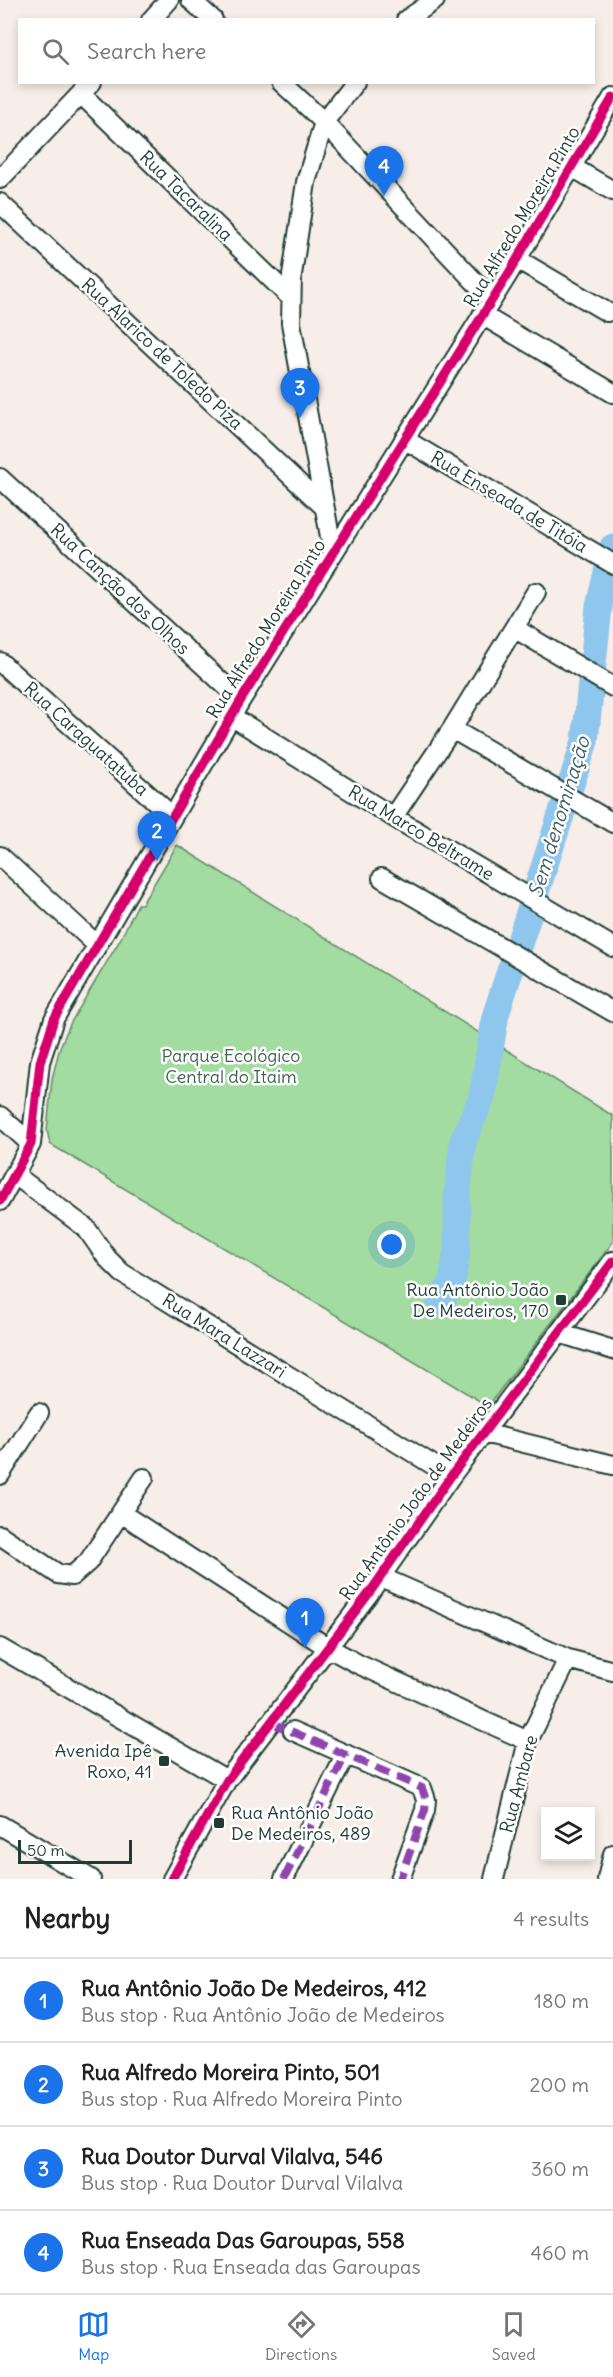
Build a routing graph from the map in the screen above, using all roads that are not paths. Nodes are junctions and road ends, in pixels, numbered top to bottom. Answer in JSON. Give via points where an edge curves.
{"nodes":[{"id":1,"x":169,"y":0,"type":"edge"},
{"id":2,"x":191,"y":0,"type":"edge"},
{"id":3,"x":405,"y":0,"type":"edge"},
{"id":4,"x":435,"y":0,"type":"edge"},
{"id":5,"x":153,"y":18,"type":"edge"},
{"id":6,"x":211,"y":18,"type":"edge"},
{"id":7,"x":405,"y":18,"type":"edge"},
{"id":8,"x":408,"y":18,"type":"edge"},
{"id":9,"x":283,"y":84,"type":"edge"},
{"id":10,"x":353,"y":84,"type":"edge"},
{"id":11,"x":87,"y":88,"type":"edge"},
{"id":12,"x":613,"y":97,"type":"edge"},
{"id":13,"x":324,"y":122,"type":"junction"},
{"id":14,"x":572,"y":167,"type":"junction"},
{"id":15,"x":0,"y":178,"type":"edge"},
{"id":16,"x":613,"y":191,"type":"edge"},
{"id":17,"x":0,"y":203,"type":"edge"},
{"id":18,"x":517,"y":259,"type":"junction"},
{"id":19,"x":291,"y":297,"type":"junction"},
{"id":20,"x":487,"y":307,"type":"junction"},
{"id":21,"x":607,"y":312,"type":"dead end"},
{"id":22,"x":613,"y":393,"type":"edge"},
{"id":23,"x":404,"y":439,"type":"junction"},
{"id":24,"x":0,"y":478,"type":"edge"},
{"id":25,"x":323,"y":506,"type":"junction"},
{"id":26,"x":333,"y":553,"type":"junction"},
{"id":27,"x":613,"y":564,"type":"edge"},
{"id":28,"x":536,"y":592,"type":"dead end"},
{"id":29,"x":514,"y":628,"type":"junction"},
{"id":30,"x":0,"y":662,"type":"edge"},
{"id":31,"x":613,"y":687,"type":"edge"},
{"id":32,"x":241,"y":700,"type":"junction"},
{"id":33,"x":231,"y":716,"type":"junction"},
{"id":34,"x":452,"y":729,"type":"junction"},
{"id":35,"x":172,"y":816,"type":"junction"},
{"id":36,"x":393,"y":817,"type":"junction"},
{"id":37,"x":613,"y":823,"type":"edge"},
{"id":38,"x":0,"y":856,"type":"edge"},
{"id":39,"x":382,"y":878,"type":"dead end"},
{"id":40,"x":97,"y":945,"type":"junction"},
{"id":41,"x":613,"y":947,"type":"edge"},
{"id":42,"x":613,"y":1012,"type":"edge"},
{"id":43,"x":0,"y":1116,"type":"edge"},
{"id":44,"x":31,"y":1144,"type":"junction"},
{"id":45,"x":15,"y":1175,"type":"junction"},
{"id":46,"x":0,"y":1201,"type":"edge"},
{"id":47,"x":613,"y":1261,"type":"edge"},
{"id":48,"x":559,"y":1333,"type":"junction"},
{"id":49,"x":613,"y":1350,"type":"edge"},
{"id":50,"x":39,"y":1413,"type":"dead end"},
{"id":51,"x":484,"y":1432,"type":"junction"},
{"id":52,"x":613,"y":1465,"type":"edge"},
{"id":53,"x":0,"y":1475,"type":"edge"},
{"id":54,"x":451,"y":1476,"type":"junction"},
{"id":55,"x":144,"y":1478,"type":"dead end"},
{"id":56,"x":121,"y":1513,"type":"junction"},
{"id":57,"x":0,"y":1535,"type":"edge"},
{"id":58,"x":381,"y":1577,"type":"junction"},
{"id":59,"x":327,"y":1647,"type":"junction"},
{"id":60,"x":0,"y":1648,"type":"edge"},
{"id":61,"x":568,"y":1659,"type":"junction"},
{"id":62,"x":613,"y":1671,"type":"edge"},
{"id":63,"x":283,"y":1727,"type":"junction"},
{"id":64,"x":528,"y":1741,"type":"junction"},
{"id":65,"x":346,"y":1754,"type":"junction"},
{"id":66,"x":227,"y":1780,"type":"junction"},
{"id":67,"x":0,"y":1825,"type":"edge"},
{"id":68,"x":613,"y":1854,"type":"edge"},
{"id":69,"x":92,"y":1879,"type":"edge"},
{"id":70,"x":172,"y":1879,"type":"edge"},
{"id":71,"x":284,"y":1879,"type":"edge"},
{"id":72,"x":400,"y":1879,"type":"edge"},
{"id":73,"x":494,"y":1879,"type":"edge"},
{"id":74,"x":607,"y":1879,"type":"edge"}],
"edges":[{"from":1,"to":5,"type":"street"},
{"from":2,"to":6,"type":"street"},
{"from":3,"to":7,"type":"street"},
{"from":4,"to":8,"type":"street"},
{"from":9,"to":13,"type":"street"},
{"from":10,"to":13,"type":"street"},
{"from":11,"to":15,"type":"street"},
{"from":11,"to":19,"type":"street","name":"Rua Tacaralina"},
{"from":12,"to":14,"type":"street","name":"Rua Alfredo Moreira Pinto"},
{"from":13,"to":19,"type":"street","via":[[306,182]]},
{"from":13,"to":20,"type":"street"},
{"from":14,"to":16,"type":"street"},
{"from":14,"to":18,"type":"street","name":"Rua Alfredo Moreira Pinto"},
{"from":17,"to":25,"type":"street","name":"Rua Alarico de Toledo Piza"},
{"from":18,"to":20,"type":"street","name":"Rua Alfredo Moreira Pinto"},
{"from":18,"to":21,"type":"street"},
{"from":19,"to":25,"type":"street","via":[[291,323]]},
{"from":20,"to":22,"type":"street"},
{"from":20,"to":23,"type":"street","name":"Rua Alfredo Moreira Pinto"},
{"from":23,"to":26,"type":"street","name":"Rua Alfredo Moreira Pinto"},
{"from":23,"to":27,"type":"street","name":"Rua Enseada de Titóia"},
{"from":24,"to":32,"type":"street","name":"Rua Canção dos Olhos"},
{"from":25,"to":26,"type":"street"},
{"from":26,"to":32,"type":"street","name":"Rua Alfredo Moreira Pinto"},
{"from":28,"to":29,"type":"street"},
{"from":29,"to":31,"type":"street"},
{"from":29,"to":34,"type":"street"},
{"from":30,"to":35,"type":"street","name":"Rua Caraguatatuba"},
{"from":32,"to":33,"type":"street","name":"Rua Alfredo Moreira Pinto"},
{"from":33,"to":35,"type":"street","name":"Rua Alfredo Moreira Pinto"},
{"from":33,"to":36,"type":"street","name":"Rua Marco Beltrame"},
{"from":34,"to":36,"type":"street"},
{"from":34,"to":37,"type":"street"},
{"from":35,"to":40,"type":"street","name":"Rua Alfredo Moreira Pinto"},
{"from":36,"to":41,"type":"street","name":"Rua Marco Beltrame"},
{"from":38,"to":40,"type":"street"},
{"from":39,"to":42,"type":"street"},
{"from":40,"to":44,"type":"street","name":"Rua Alfredo Moreira Pinto","via":[[54,1019],[40,1062]]},
{"from":43,"to":44,"type":"street"},
{"from":44,"to":45,"type":"street","name":"Rua Alfredo Moreira Pinto"},
{"from":45,"to":46,"type":"street","name":"Rua Alfredo Moreira Pinto"},
{"from":45,"to":54,"type":"street","name":"Rua Mara Lazzari","via":[[86,1228],[122,1273]]},
{"from":47,"to":48,"type":"street","name":"Rua Antônio João de Medeiros"},
{"from":48,"to":49,"type":"street"},
{"from":48,"to":51,"type":"street","name":"Rua Antônio João de Medeiros"},
{"from":50,"to":53,"type":"street"},
{"from":51,"to":52,"type":"street"},
{"from":51,"to":54,"type":"street","name":"Rua Antônio João de Medeiros"},
{"from":54,"to":58,"type":"street","name":"Rua Antônio João de Medeiros"},
{"from":55,"to":56,"type":"street"},
{"from":56,"to":57,"type":"street","via":[[88,1562],[72,1576],[58,1574]]},
{"from":56,"to":59,"type":"street"},
{"from":58,"to":59,"type":"street","name":"Rua Antônio João de Medeiros"},
{"from":58,"to":61,"type":"street"},
{"from":59,"to":63,"type":"street","name":"Rua Antônio João de Medeiros"},
{"from":59,"to":64,"type":"street","via":[[358,1665]]},
{"from":60,"to":66,"type":"street"},
{"from":61,"to":62,"type":"street"},
{"from":61,"to":64,"type":"street","name":"Rua Ambare"},
{"from":63,"to":65,"type":"street"},
{"from":63,"to":66,"type":"street","name":"Rua Antônio João de Medeiros"},
{"from":64,"to":73,"type":"street","name":"Rua Ambare"},
{"from":65,"to":71,"type":"street"},
{"from":65,"to":72,"type":"street","via":[[422,1788],[425,1793],[424,1810]]},
{"from":66,"to":70,"type":"street","name":"Rua Antônio João de Medeiros"},
{"from":67,"to":69,"type":"street"},
{"from":68,"to":74,"type":"street"}]}
